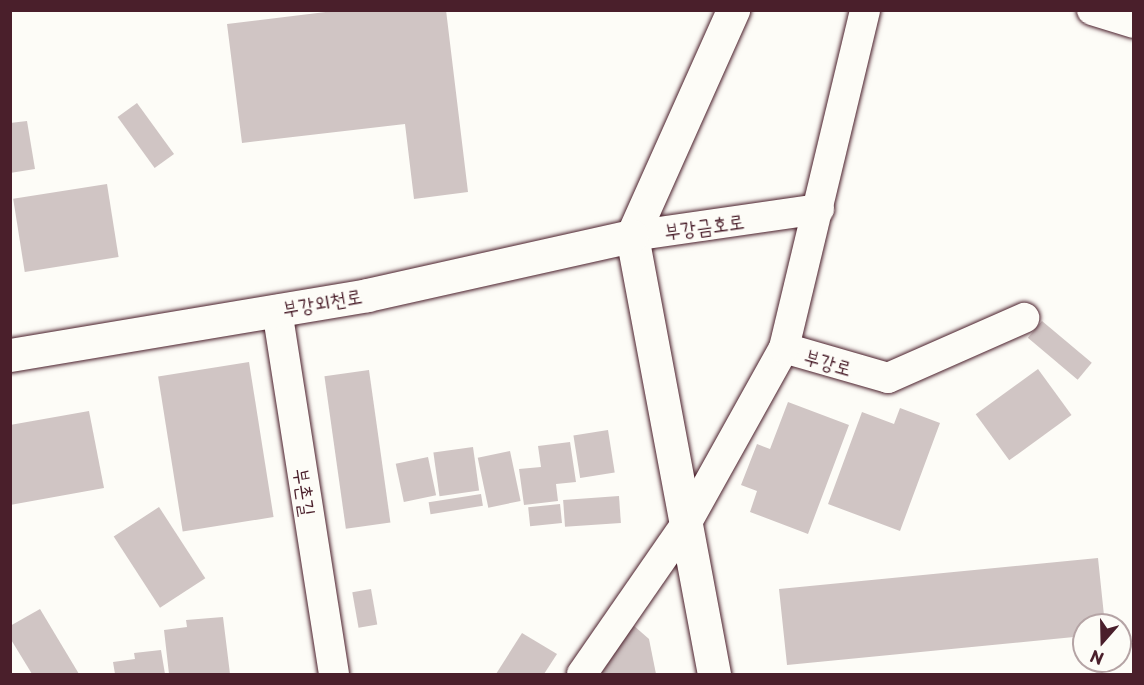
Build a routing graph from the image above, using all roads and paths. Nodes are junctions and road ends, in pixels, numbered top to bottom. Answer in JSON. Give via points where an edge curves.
{"nodes":[{"id":1,"x":733,"y":10,"type":"edge"},
{"id":2,"x":865,"y":10,"type":"edge"},
{"id":3,"x":1092,"y":10,"type":"edge"},
{"id":4,"x":1134,"y":23,"type":"edge"},
{"id":5,"x":819,"y":209,"type":"junction"},
{"id":6,"x":632,"y":236,"type":"junction"},
{"id":7,"x":277,"y":310,"type":"junction"},
{"id":8,"x":1024,"y":318,"type":"dead end"},
{"id":9,"x":784,"y":348,"type":"junction"},
{"id":10,"x":10,"y":356,"type":"edge"},
{"id":11,"x":686,"y":524,"type":"junction"},
{"id":12,"x":334,"y":675,"type":"edge"},
{"id":13,"x":582,"y":675,"type":"edge"},
{"id":14,"x":714,"y":675,"type":"edge"}],
"edges":[{"from":1,"to":6,"type":"street","name":"부강금호로"},
{"from":2,"to":5,"type":"street"},
{"from":3,"to":4,"type":"street"},
{"from":5,"to":6,"type":"street","name":"부강금호로"},
{"from":5,"to":9,"type":"street"},
{"from":6,"to":7,"type":"street","name":"부강외천로","via":[[367,295]]},
{"from":6,"to":11,"type":"street"},
{"from":7,"to":10,"type":"street","name":"부강외천로"},
{"from":7,"to":12,"type":"street","name":"부촌길"},
{"from":8,"to":9,"type":"street","name":"부강로","via":[[888,378]]},
{"from":9,"to":11,"type":"street","name":"부강로"},
{"from":11,"to":13,"type":"street"},
{"from":11,"to":14,"type":"street"}]}
